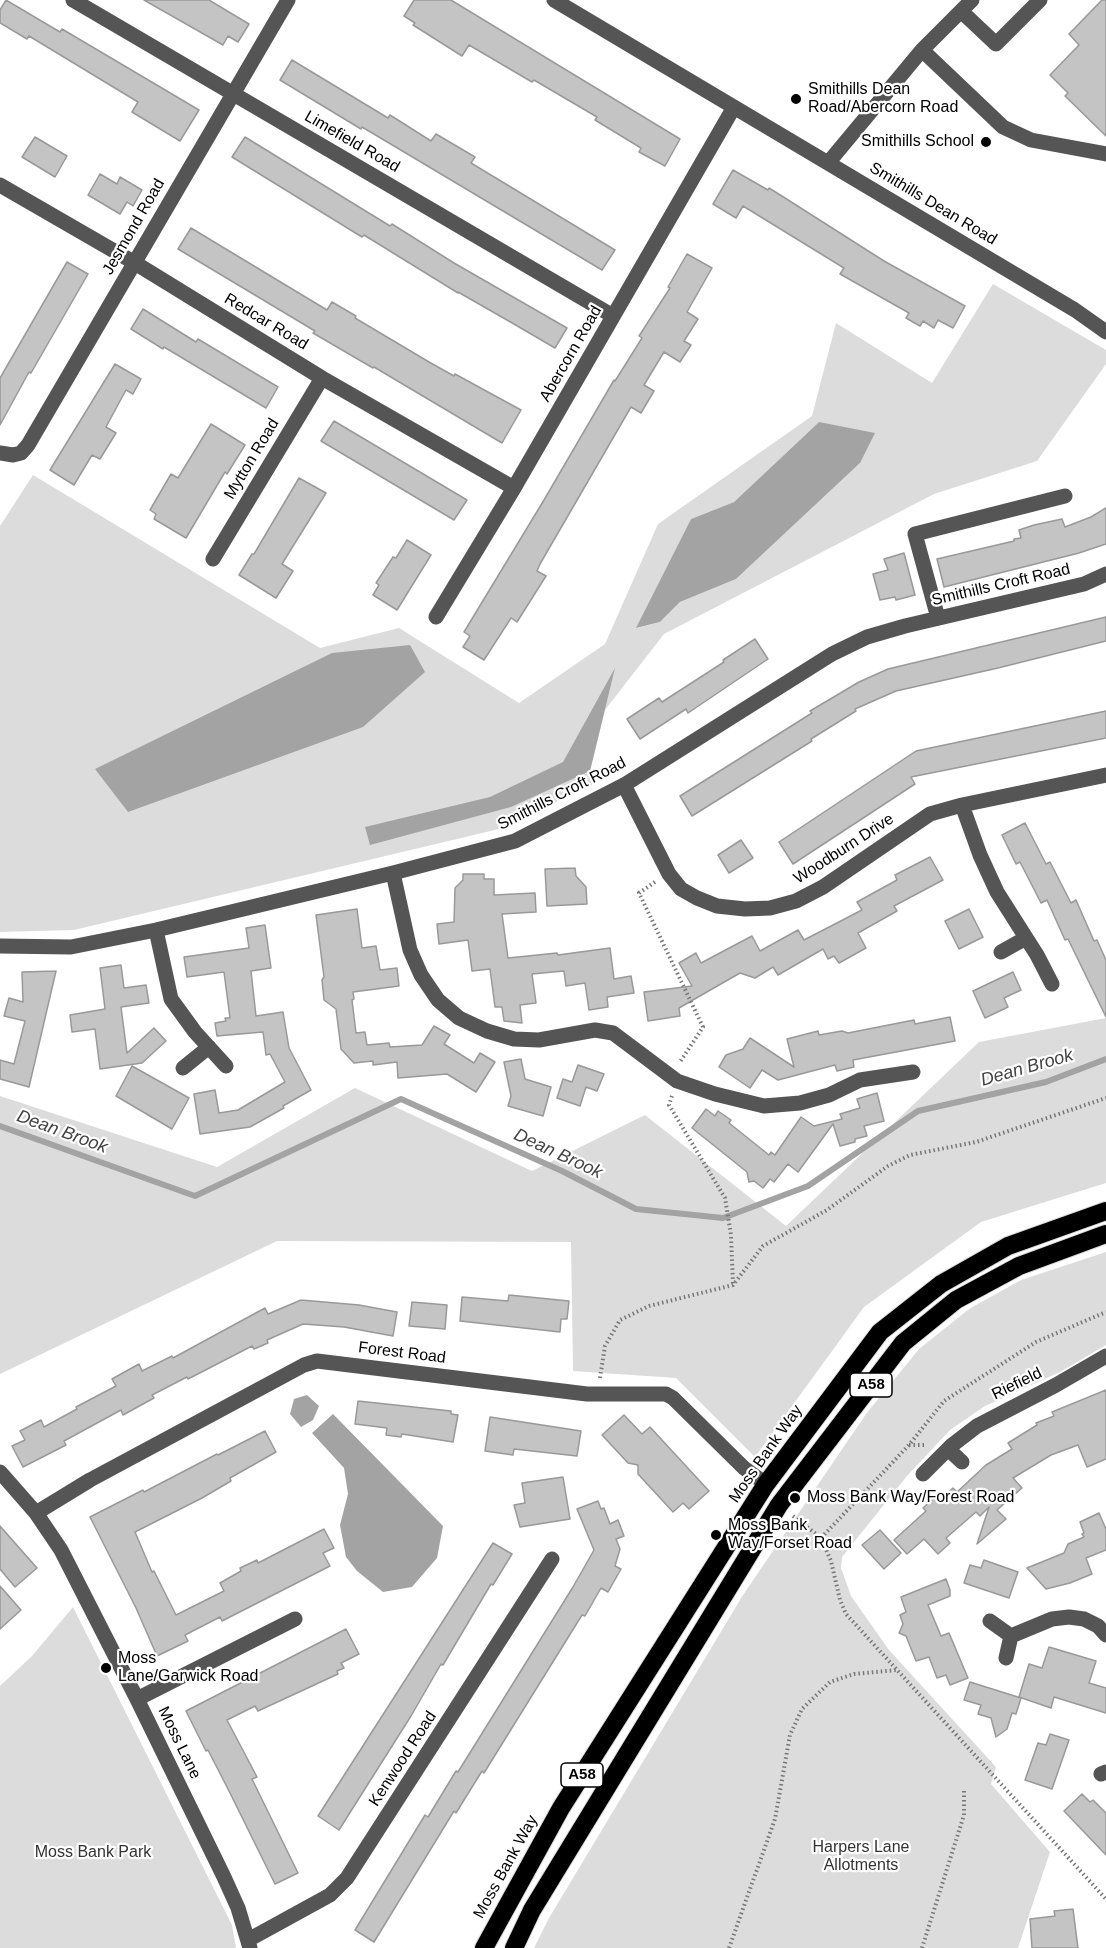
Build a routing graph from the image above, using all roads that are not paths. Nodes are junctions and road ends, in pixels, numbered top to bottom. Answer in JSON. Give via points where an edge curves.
{"nodes":[{"id":1,"x":73,"y":0,"type":"edge"},
{"id":2,"x":288,"y":0,"type":"edge"},
{"id":3,"x":554,"y":0,"type":"edge"},
{"id":4,"x":1040,"y":0,"type":"edge"},
{"id":5,"x":967,"y":5,"type":"edge"},
{"id":6,"x":921,"y":50,"type":"junction"},
{"id":7,"x":233,"y":93,"type":"junction"},
{"id":8,"x":734,"y":107,"type":"junction"},
{"id":9,"x":1106,"y":154,"type":"edge"},
{"id":10,"x":828,"y":163,"type":"junction"},
{"id":11,"x":0,"y":185,"type":"edge"},
{"id":12,"x":135,"y":263,"type":"junction"},
{"id":13,"x":613,"y":316,"type":"junction"},
{"id":14,"x":1106,"y":332,"type":"edge"},
{"id":15,"x":322,"y":378,"type":"junction"},
{"id":16,"x":0,"y":453,"type":"edge"},
{"id":17,"x":514,"y":488,"type":"junction"},
{"id":18,"x":1065,"y":496,"type":"dead end"},
{"id":19,"x":213,"y":559,"type":"dead end"},
{"id":20,"x":1106,"y":574,"type":"edge"},
{"id":21,"x":436,"y":617,"type":"dead end"},
{"id":22,"x":938,"y":618,"type":"junction"},
{"id":23,"x":1106,"y":775,"type":"edge"},
{"id":24,"x":624,"y":785,"type":"junction"},
{"id":25,"x":962,"y":805,"type":"junction"},
{"id":26,"x":393,"y":873,"type":"junction"},
{"id":27,"x":156,"y":930,"type":"junction"},
{"id":28,"x":1026,"y":938,"type":"junction"},
{"id":29,"x":0,"y":946,"type":"edge"},
{"id":30,"x":1001,"y":952,"type":"dead end"},
{"id":31,"x":1052,"y":984,"type":"dead end"},
{"id":32,"x":209,"y":1047,"type":"junction"},
{"id":33,"x":226,"y":1066,"type":"dead end"},
{"id":34,"x":183,"y":1068,"type":"dead end"},
{"id":35,"x":906,"y":1078,"type":"dead end"},
{"id":36,"x":1106,"y":1211,"type":"edge"},
{"id":37,"x":1106,"y":1234,"type":"edge"},
{"id":38,"x":1106,"y":1356,"type":"edge"},
{"id":39,"x":948,"y":1449,"type":"junction"},
{"id":40,"x":962,"y":1462,"type":"dead end"},
{"id":41,"x":0,"y":1472,"type":"edge"},
{"id":42,"x":922,"y":1474,"type":"dead end"},
{"id":43,"x":766,"y":1484,"type":"junction"},
{"id":44,"x":36,"y":1513,"type":"junction"},
{"id":45,"x":552,"y":1559,"type":"dead end"},
{"id":46,"x":295,"y":1618,"type":"dead end"},
{"id":47,"x":990,"y":1621,"type":"dead end"},
{"id":48,"x":1106,"y":1635,"type":"edge"},
{"id":49,"x":1011,"y":1636,"type":"junction"},
{"id":50,"x":1006,"y":1659,"type":"dead end"},
{"id":51,"x":137,"y":1699,"type":"junction"},
{"id":52,"x":249,"y":1944,"type":"edge"},
{"id":53,"x":484,"y":1948,"type":"edge"},
{"id":54,"x":514,"y":1948,"type":"edge"}],
"edges":[{"from":1,"to":7,"type":"street","name":"Limefield Road"},
{"from":2,"to":7,"type":"street","name":"Jesmond Road"},
{"from":3,"to":8,"type":"street","name":"Smithills Dean Road"},
{"from":4,"to":5,"type":"street","via":[[996,44]]},
{"from":5,"to":6,"type":"street"},
{"from":6,"to":9,"type":"street","via":[[1003,127],[1031,140]]},
{"from":6,"to":10,"type":"street"},
{"from":7,"to":12,"type":"street","name":"Jesmond Road"},
{"from":7,"to":13,"type":"street","name":"Limefield Road"},
{"from":8,"to":10,"type":"street","name":"Smithills Dean Road"},
{"from":8,"to":13,"type":"street","name":"Abercorn Road"},
{"from":10,"to":14,"type":"street","name":"Smithills Dean Road"},
{"from":11,"to":12,"type":"street","name":"Redcar Road"},
{"from":12,"to":15,"type":"street","name":"Redcar Road"},
{"from":12,"to":16,"type":"street","name":"Jesmond Road","via":[[28,445],[21,453]]},
{"from":13,"to":17,"type":"street","name":"Abercorn Road"},
{"from":15,"to":17,"type":"street","name":"Redcar Road"},
{"from":15,"to":19,"type":"street","name":"Mytton Road"},
{"from":17,"to":21,"type":"street","name":"Abercorn Road"},
{"from":18,"to":22,"type":"street","via":[[915,534]]},
{"from":20,"to":22,"type":"street","name":"Smithills Croft Road","via":[[1084,584]]},
{"from":22,"to":24,"type":"street","name":"Smithills Croft Road","via":[[867,638],[832,654]]},
{"from":23,"to":25,"type":"street","name":"Woodburn Drive"},
{"from":24,"to":25,"type":"street","name":"Woodburn Drive","via":[[669,874],[681,889],[717,906],[745,909],[796,901],[930,814]]},
{"from":24,"to":26,"type":"street","name":"Smithills Croft Road","via":[[515,841]]},
{"from":25,"to":28,"type":"street","via":[[993,883]]},
{"from":26,"to":27,"type":"street","name":"Smithills Croft Road"},
{"from":26,"to":35,"type":"street","via":[[410,950],[421,975],[438,1000],[459,1018],[487,1031],[514,1039],[539,1040],[595,1030],[613,1033],[673,1079],[764,1106],[800,1103],[860,1080]]},
{"from":27,"to":29,"type":"street","name":"Smithills Croft Road","via":[[71,947]]},
{"from":27,"to":32,"type":"street","via":[[171,999]]},
{"from":28,"to":30,"type":"street"},
{"from":28,"to":31,"type":"street"},
{"from":32,"to":33,"type":"street"},
{"from":32,"to":34,"type":"street"},
{"from":36,"to":43,"type":"highway","name":"Moss Bank Way","number":"A58","via":[[1008,1246],[941,1284],[880,1332]]},
{"from":37,"to":54,"type":"highway","number":"A58","via":[[1019,1266],[956,1300],[903,1343],[779,1505],[532,1910]]},
{"from":38,"to":39,"type":"street","name":"Riefield","via":[[990,1417]]},
{"from":39,"to":40,"type":"street"},
{"from":39,"to":42,"type":"street","name":"Riefield"},
{"from":41,"to":44,"type":"street","name":"Moss Lane"},
{"from":43,"to":44,"type":"street","name":"Forest Road","via":[[666,1394],[587,1394],[317,1361],[100,1474]]},
{"from":43,"to":53,"type":"highway","name":"Moss Bank Way","number":"A58","via":[[561,1808]]},
{"from":44,"to":51,"type":"street","name":"Moss Lane","via":[[61,1550]]},
{"from":45,"to":52,"type":"street","name":"Kenwood Road","via":[[347,1878],[330,1895]]},
{"from":46,"to":51,"type":"street"},
{"from":47,"to":49,"type":"street"},
{"from":48,"to":49,"type":"street","via":[[1084,1619],[1069,1617],[1052,1619]]},
{"from":49,"to":50,"type":"street"},
{"from":51,"to":52,"type":"street","name":"Moss Lane","via":[[224,1877]]}]}
